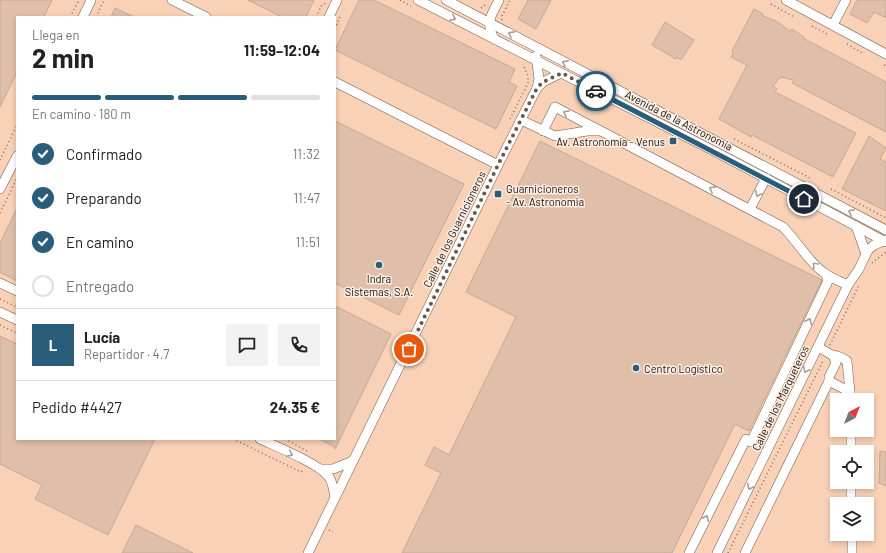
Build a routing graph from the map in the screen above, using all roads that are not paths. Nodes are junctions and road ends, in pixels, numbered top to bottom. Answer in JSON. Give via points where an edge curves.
{"nodes":[{"id":1,"x":92,"y":0,"type":"edge"},
{"id":2,"x":172,"y":0,"type":"edge"},
{"id":3,"x":337,"y":0,"type":"edge"},
{"id":4,"x":446,"y":0,"type":"edge"},
{"id":5,"x":499,"y":0,"type":"edge"},
{"id":6,"x":786,"y":0,"type":"edge"},
{"id":7,"x":846,"y":0,"type":"edge"},
{"id":8,"x":415,"y":3,"type":"edge"},
{"id":9,"x":84,"y":16,"type":"edge"},
{"id":10,"x":204,"y":16,"type":"edge"},
{"id":11,"x":329,"y":16,"type":"edge"},
{"id":12,"x":488,"y":21,"type":"junction"},
{"id":13,"x":466,"y":24,"type":"junction"},
{"id":14,"x":832,"y":25,"type":"junction"},
{"id":15,"x":494,"y":39,"type":"junction"},
{"id":16,"x":534,"y":46,"type":"junction"},
{"id":17,"x":886,"y":54,"type":"edge"},
{"id":18,"x":536,"y":60,"type":"junction"},
{"id":19,"x":562,"y":73,"type":"junction"},
{"id":20,"x":336,"y":83,"type":"edge"},
{"id":21,"x":537,"y":88,"type":"junction"},
{"id":22,"x":521,"y":120,"type":"junction"},
{"id":23,"x":543,"y":131,"type":"junction"},
{"id":24,"x":601,"y":131,"type":"junction"},
{"id":25,"x":16,"y":158,"type":"edge"},
{"id":26,"x":498,"y":165,"type":"junction"},
{"id":27,"x":766,"y":178,"type":"junction"},
{"id":28,"x":0,"y":189,"type":"edge"},
{"id":29,"x":750,"y":209,"type":"junction"},
{"id":30,"x":856,"y":226,"type":"junction"},
{"id":31,"x":886,"y":230,"type":"edge"},
{"id":32,"x":885,"y":241,"type":"edge"},
{"id":33,"x":866,"y":254,"type":"junction"},
{"id":34,"x":826,"y":274,"type":"junction"},
{"id":35,"x":0,"y":283,"type":"edge"},
{"id":36,"x":848,"y":285,"type":"junction"},
{"id":37,"x":16,"y":291,"type":"edge"},
{"id":38,"x":0,"y":312,"type":"edge"},
{"id":39,"x":16,"y":320,"type":"edge"},
{"id":40,"x":818,"y":347,"type":"junction"},
{"id":41,"x":830,"y":353,"type":"junction"},
{"id":42,"x":829,"y":381,"type":"junction"},
{"id":43,"x":846,"y":393,"type":"edge"},
{"id":44,"x":850,"y":393,"type":"edge"},
{"id":45,"x":262,"y":440,"type":"edge"},
{"id":46,"x":353,"y":461,"type":"junction"},
{"id":47,"x":320,"y":469,"type":"junction"},
{"id":48,"x":335,"y":498,"type":"junction"},
{"id":49,"x":852,"y":541,"type":"edge"},
{"id":50,"x":308,"y":553,"type":"edge"},
{"id":51,"x":689,"y":553,"type":"edge"},
{"id":52,"x":716,"y":553,"type":"edge"},
{"id":53,"x":745,"y":553,"type":"edge"},
{"id":54,"x":852,"y":553,"type":"edge"}],
"edges":[{"from":1,"to":9,"type":"street"},
{"from":2,"to":10,"type":"street"},
{"from":3,"to":11,"type":"street"},
{"from":4,"to":12,"type":"street","name":"Avenida de la Astronomía"},
{"from":5,"to":12,"type":"street"},
{"from":6,"to":14,"type":"street"},
{"from":7,"to":14,"type":"street"},
{"from":8,"to":13,"type":"street","name":"Avenida de la Astronomía","one_way":true},
{"from":12,"to":13,"type":"street","via":[[478,25]]},
{"from":12,"to":15,"type":"street"},
{"from":16,"to":12,"type":"street","name":"Avenida de la Astronomía","one_way":true},
{"from":13,"to":15,"type":"street","name":"Avenida de la Astronomía"},
{"from":14,"to":17,"type":"street"},
{"from":15,"to":18,"type":"street","name":"Avenida de la Astronomía"},
{"from":16,"to":18,"type":"street","name":"Calle de los Guarnicioneros"},
{"from":31,"to":16,"type":"street","name":"Avenida de la Astronomía","one_way":true},
{"from":18,"to":19,"type":"street","name":"Avenida de la Astronomía"},
{"from":18,"to":21,"type":"street","name":"Calle de los Guarnicioneros","via":[[539,79]]},
{"from":19,"to":21,"type":"street","name":"Calle de los Guarnicioneros","via":[[543,82]]},
{"from":19,"to":27,"type":"street","name":"Avenida de la Astronomía"},
{"from":20,"to":26,"type":"street"},
{"from":21,"to":22,"type":"street","name":"Calle de los Guarnicioneros"},
{"from":22,"to":23,"type":"street"},
{"from":22,"to":26,"type":"street","name":"Calle de los Guarnicioneros"},
{"from":23,"to":24,"type":"street","via":[[555,136]]},
{"from":24,"to":23,"type":"street","one_way":true,"via":[[555,107]]},
{"from":29,"to":24,"type":"street","one_way":true},
{"from":25,"to":28,"type":"street"},
{"from":26,"to":46,"type":"street","name":"Calle de los Guarnicioneros"},
{"from":27,"to":29,"type":"street","one_way":true},
{"from":27,"to":30,"type":"street","name":"Avenida de la Astronomía"},
{"from":34,"to":29,"type":"street","one_way":true,"via":[[783,227]]},
{"from":30,"to":32,"type":"street","name":"Avenida de la Astronomía"},
{"from":30,"to":33,"type":"street"},
{"from":32,"to":33,"type":"street","name":"Calle de los Marqueteros","via":[[874,245]]},
{"from":33,"to":36,"type":"street","name":"Calle de los Marqueteros"},
{"from":34,"to":36,"type":"street"},
{"from":51,"to":34,"type":"street","one_way":true,"via":[[746,439],[751,442],[828,281]]},
{"from":35,"to":37,"type":"street"},
{"from":36,"to":40,"type":"street","name":"Calle de los Marqueteros"},
{"from":38,"to":39,"type":"street"},
{"from":40,"to":41,"type":"street"},
{"from":40,"to":52,"type":"street","name":"Calle de los Marqueteros","one_way":true},
{"from":41,"to":42,"type":"street","via":[[836,363]]},
{"from":41,"to":44,"type":"street","via":[[847,361]]},
{"from":42,"to":43,"type":"street"},
{"from":42,"to":53,"type":"street"},
{"from":45,"to":47,"type":"street","one_way":true},
{"from":46,"to":47,"type":"street","via":[[333,469]]},
{"from":46,"to":48,"type":"street","name":"Calle de los Guarnicioneros"},
{"from":47,"to":48,"type":"street","via":[[329,478]]},
{"from":48,"to":50,"type":"street","name":"Calle de los Guarnicioneros"},
{"from":49,"to":54,"type":"street"}]}
